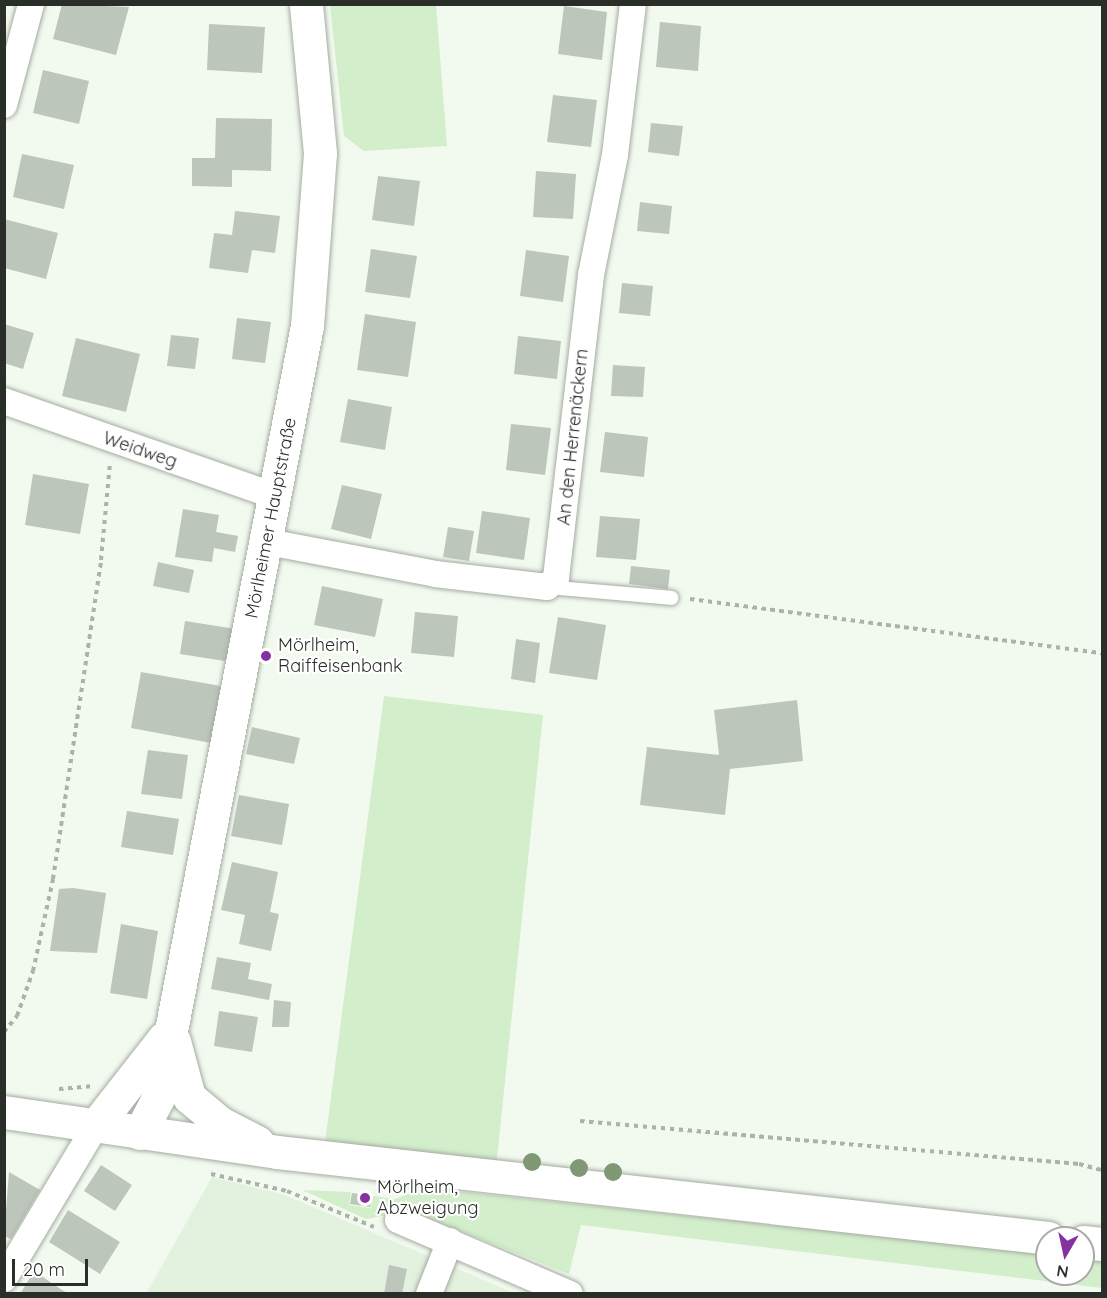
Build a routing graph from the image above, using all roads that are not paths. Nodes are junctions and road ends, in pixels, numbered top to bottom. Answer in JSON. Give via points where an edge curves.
{"nodes":[{"id":1,"x":31,"y":4,"type":"edge"},
{"id":2,"x":306,"y":4,"type":"edge"},
{"id":3,"x":633,"y":4,"type":"edge"},
{"id":4,"x":4,"y":105,"type":"edge"},
{"id":5,"x":4,"y":401,"type":"edge"},
{"id":6,"x":275,"y":496,"type":"junction"},
{"id":7,"x":268,"y":542,"type":"junction"},
{"id":8,"x":547,"y":587,"type":"junction"},
{"id":9,"x":672,"y":598,"type":"road end"},
{"id":10,"x":172,"y":1027,"type":"junction"},
{"id":11,"x":4,"y":1112,"type":"edge"},
{"id":12,"x":96,"y":1125,"type":"junction"},
{"id":13,"x":140,"y":1133,"type":"junction"},
{"id":14,"x":277,"y":1152,"type":"junction"},
{"id":15,"x":386,"y":1224,"type":"road end"},
{"id":16,"x":1035,"y":1237,"type":"edge"},
{"id":17,"x":450,"y":1241,"type":"junction"},
{"id":18,"x":4,"y":1279,"type":"edge"},
{"id":19,"x":429,"y":1293,"type":"edge"},
{"id":20,"x":570,"y":1293,"type":"edge"}],
"edges":[{"from":1,"to":4,"type":"street"},
{"from":2,"to":6,"type":"street","name":"Mörlheimer Hauptstraße","via":[[320,153],[318,212],[307,326]]},
{"from":3,"to":8,"type":"street","name":"An den Herrenäckern","via":[[615,155],[591,275],[560,561],[556,578]]},
{"from":5,"to":6,"type":"street","name":"Weidweg"},
{"from":6,"to":7,"type":"street","name":"Mörlheimer Hauptstraße"},
{"from":7,"to":8,"type":"street","via":[[435,574]]},
{"from":7,"to":10,"type":"street","name":"Mörlheimer Hauptstraße"},
{"from":8,"to":9,"type":"lane"},
{"from":10,"to":12,"type":"street","name":"Mörlheimer Hauptstraße"},
{"from":10,"to":13,"type":"street","name":"Mörlheimer Hauptstraße","via":[[158,1098]]},
{"from":10,"to":14,"type":"street","name":"Mörlheimer Hauptstraße","via":[[189,1097],[220,1123]]},
{"from":11,"to":12,"type":"street"},
{"from":12,"to":13,"type":"street"},
{"from":12,"to":18,"type":"street"},
{"from":13,"to":14,"type":"street"},
{"from":14,"to":16,"type":"street"},
{"from":15,"to":17,"type":"street"},
{"from":17,"to":19,"type":"street"},
{"from":17,"to":20,"type":"street"}]}
